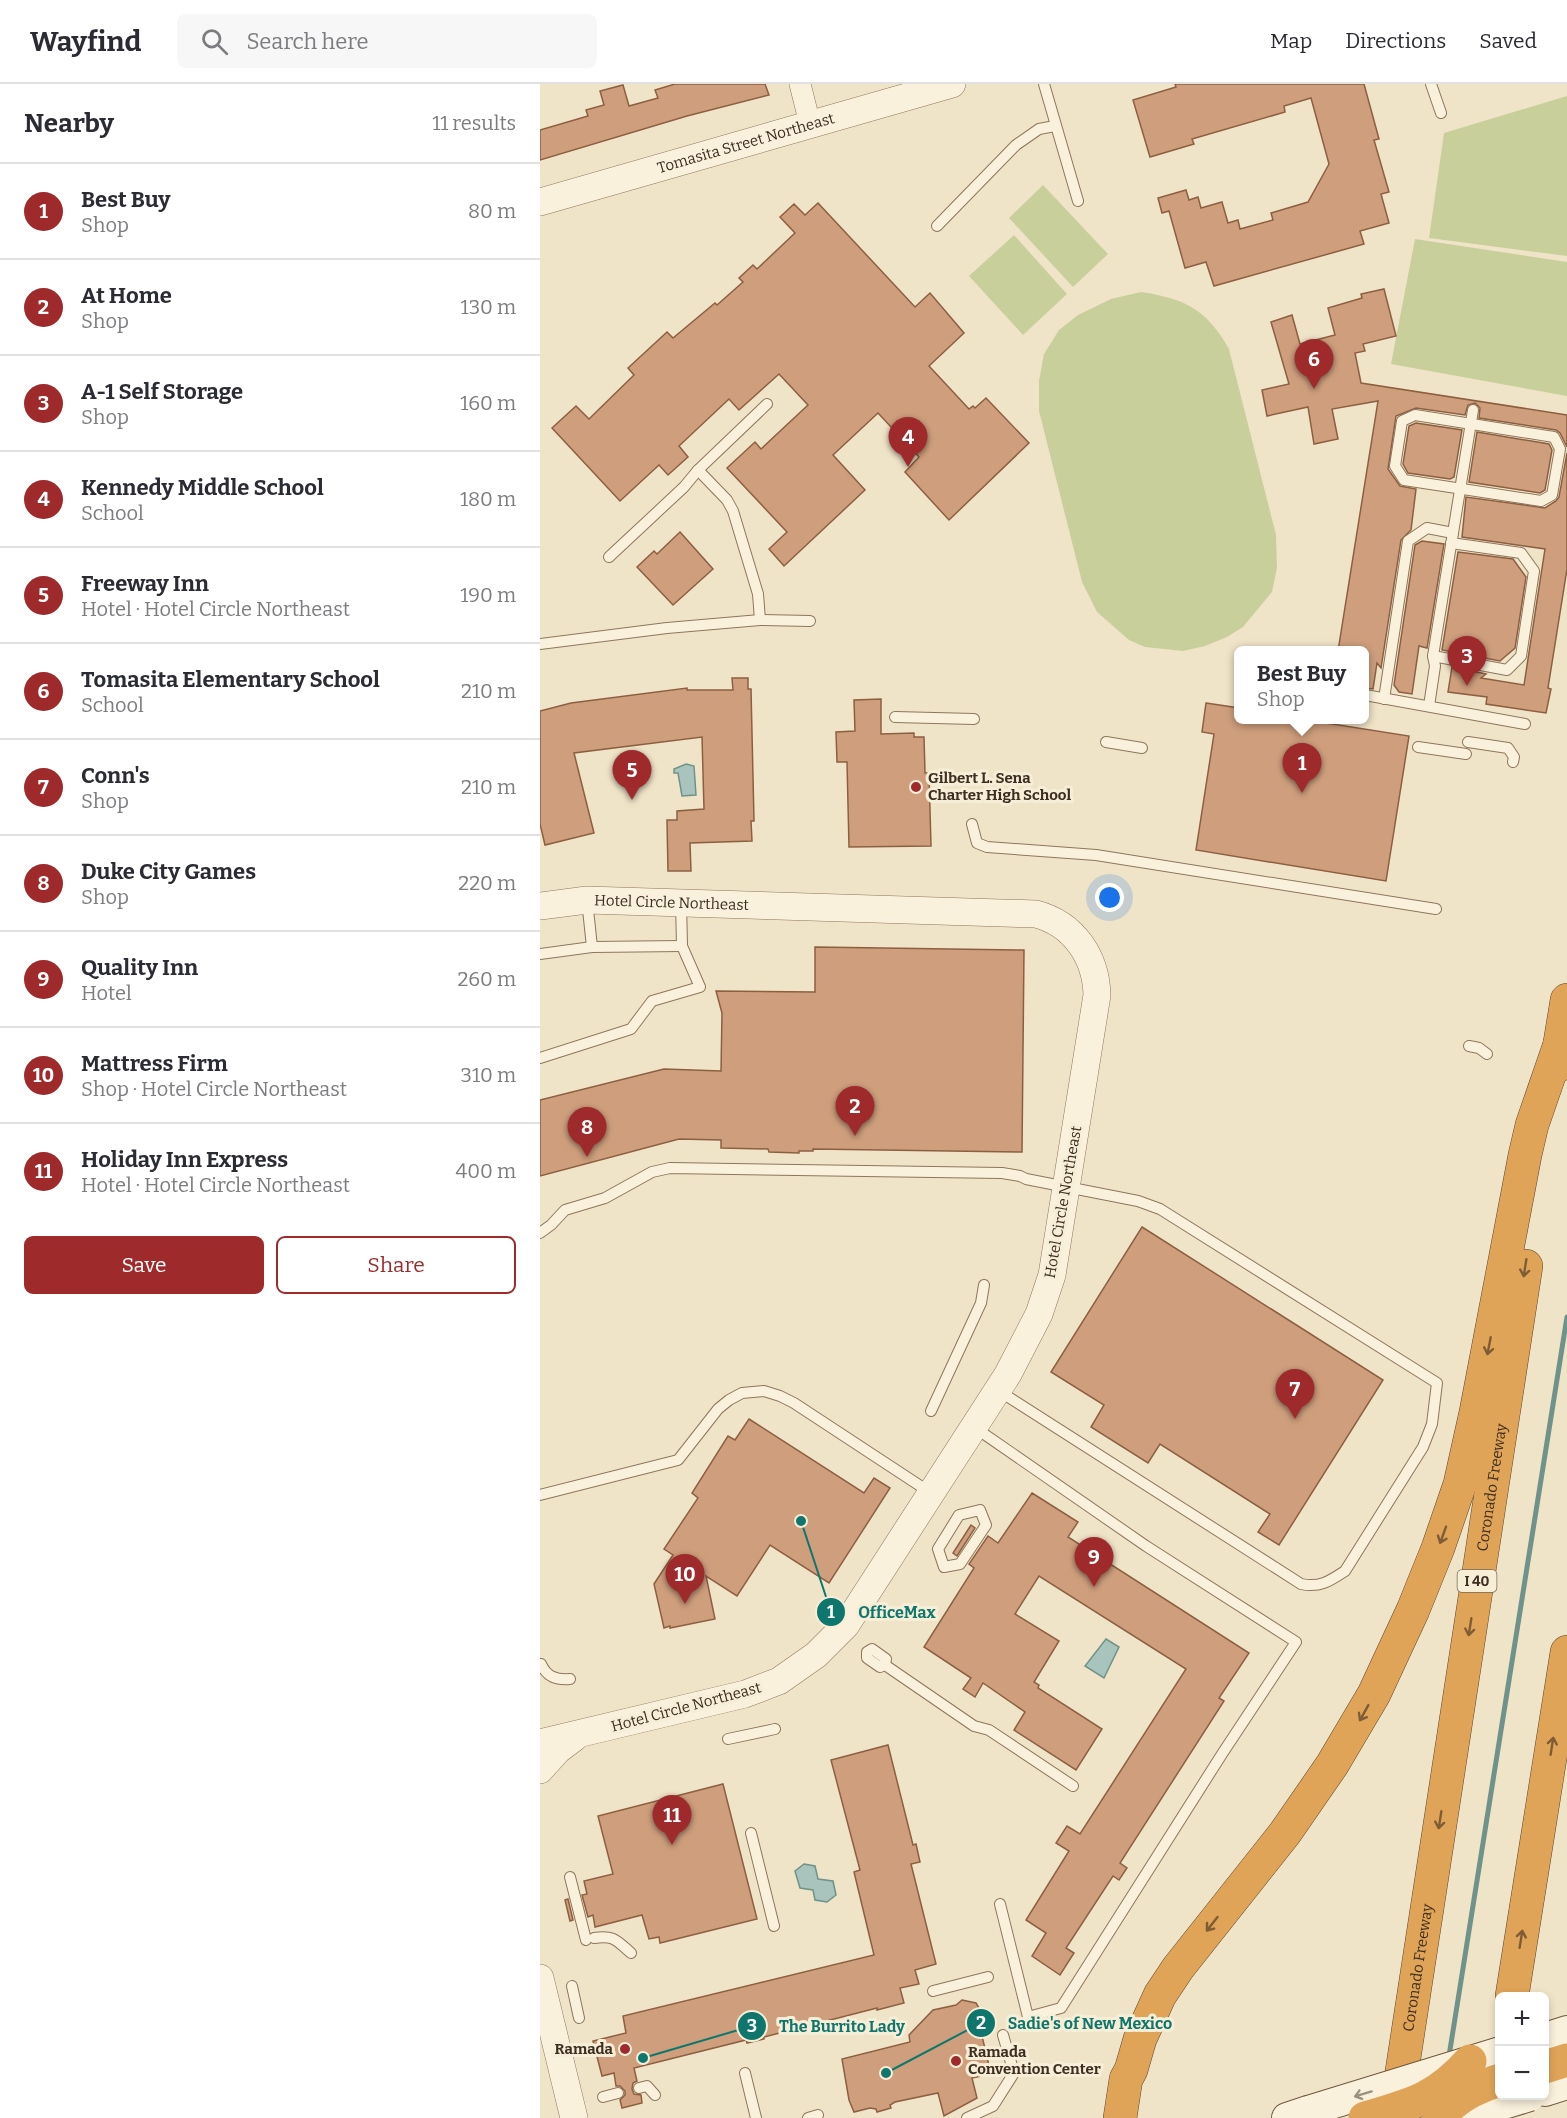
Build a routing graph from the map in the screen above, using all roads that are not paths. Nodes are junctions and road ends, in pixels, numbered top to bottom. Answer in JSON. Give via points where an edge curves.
{"nodes":[{"id":1,"x":800,"y":84,"type":"edge"},
{"id":2,"x":952,"y":84,"type":"edge"},
{"id":3,"x":1044,"y":84,"type":"edge"},
{"id":4,"x":1431,"y":84,"type":"edge"},
{"id":5,"x":1441,"y":113,"type":"dead end"},
{"id":6,"x":810,"y":124,"type":"junction"},
{"id":7,"x":1055,"y":126,"type":"junction"},
{"id":8,"x":1077,"y":201,"type":"dead end"},
{"id":9,"x":540,"y":202,"type":"edge"},
{"id":10,"x":937,"y":226,"type":"dead end"},
{"id":11,"x":766,"y":404,"type":"dead end"},
{"id":12,"x":1473,"y":410,"type":"dead end"},
{"id":13,"x":1471,"y":423,"type":"junction"},
{"id":14,"x":698,"y":470,"type":"junction"},
{"id":15,"x":1460,"y":488,"type":"junction"},
{"id":16,"x":1452,"y":538,"type":"junction"},
{"id":17,"x":609,"y":557,"type":"dead end"},
{"id":18,"x":760,"y":620,"type":"junction"},
{"id":19,"x":810,"y":621,"type":"dead end"},
{"id":20,"x":540,"y":645,"type":"edge"},
{"id":21,"x":1433,"y":657,"type":"junction"},
{"id":22,"x":1369,"y":696,"type":"edge"},
{"id":23,"x":1384,"y":699,"type":"junction"},
{"id":24,"x":1429,"y":706,"type":"junction"},
{"id":25,"x":895,"y":717,"type":"dead end"},
{"id":26,"x":974,"y":719,"type":"dead end"},
{"id":27,"x":1525,"y":724,"type":"dead end"},
{"id":28,"x":1106,"y":742,"type":"dead end"},
{"id":29,"x":1468,"y":742,"type":"dead end"},
{"id":30,"x":1418,"y":747,"type":"dead end"},
{"id":31,"x":1142,"y":748,"type":"dead end"},
{"id":32,"x":1466,"y":754,"type":"dead end"},
{"id":33,"x":1514,"y":762,"type":"dead end"},
{"id":34,"x":972,"y":824,"type":"dead end"},
{"id":35,"x":587,"y":900,"type":"junction"},
{"id":36,"x":681,"y":902,"type":"junction"},
{"id":37,"x":540,"y":906,"type":"edge"},
{"id":38,"x":1436,"y":909,"type":"dead end"},
{"id":39,"x":682,"y":946,"type":"junction"},
{"id":40,"x":592,"y":947,"type":"junction"},
{"id":41,"x":540,"y":954,"type":"edge"},
{"id":42,"x":1567,"y":1000,"type":"edge"},
{"id":43,"x":1560,"y":1044,"type":"junction"},
{"id":44,"x":1469,"y":1046,"type":"dead end"},
{"id":45,"x":1487,"y":1054,"type":"dead end"},
{"id":46,"x":540,"y":1058,"type":"edge"},
{"id":47,"x":1067,"y":1187,"type":"junction"},
{"id":48,"x":540,"y":1233,"type":"edge"},
{"id":49,"x":984,"y":1286,"type":"dead end"},
{"id":50,"x":997,"y":1390,"type":"junction"},
{"id":51,"x":931,"y":1411,"type":"dead end"},
{"id":52,"x":974,"y":1427,"type":"junction"},
{"id":53,"x":931,"y":1493,"type":"junction"},
{"id":54,"x":540,"y":1495,"type":"edge"},
{"id":55,"x":944,"y":1567,"type":"joint"},
{"id":56,"x":1567,"y":1652,"type":"edge"},
{"id":57,"x":541,"y":1664,"type":"edge"},
{"id":58,"x":885,"y":1665,"type":"dead end"},
{"id":59,"x":570,"y":1679,"type":"dead end"},
{"id":60,"x":540,"y":1724,"type":"edge"},
{"id":61,"x":775,"y":1729,"type":"dead end"},
{"id":62,"x":582,"y":1733,"type":"junction"},
{"id":63,"x":728,"y":1739,"type":"dead end"},
{"id":64,"x":540,"y":1743,"type":"edge"},
{"id":65,"x":540,"y":1770,"type":"edge"},
{"id":66,"x":1073,"y":1786,"type":"dead end"},
{"id":67,"x":751,"y":1833,"type":"dead end"},
{"id":68,"x":570,"y":1876,"type":"dead end"},
{"id":69,"x":1000,"y":1904,"type":"dead end"},
{"id":70,"x":774,"y":1926,"type":"dead end"},
{"id":71,"x":631,"y":1953,"type":"dead end"},
{"id":72,"x":988,"y":1977,"type":"dead end"},
{"id":73,"x":540,"y":1978,"type":"edge"},
{"id":74,"x":572,"y":1986,"type":"dead end"},
{"id":75,"x":933,"y":1991,"type":"dead end"},
{"id":76,"x":1513,"y":1992,"type":"edge"},
{"id":77,"x":579,"y":2018,"type":"dead end"},
{"id":78,"x":1567,"y":2031,"type":"edge"},
{"id":79,"x":1003,"y":2035,"type":"dead end"},
{"id":80,"x":1549,"y":2037,"type":"edge"},
{"id":81,"x":1567,"y":2060,"type":"edge"},
{"id":82,"x":1490,"y":2062,"type":"edge"},
{"id":83,"x":1549,"y":2066,"type":"edge"},
{"id":84,"x":1131,"y":2070,"type":"junction"},
{"id":85,"x":745,"y":2073,"type":"dead end"},
{"id":86,"x":1495,"y":2082,"type":"edge"},
{"id":87,"x":1567,"y":2084,"type":"edge"},
{"id":88,"x":639,"y":2088,"type":"dead end"},
{"id":89,"x":1549,"y":2090,"type":"edge"},
{"id":90,"x":618,"y":2093,"type":"dead end"},
{"id":91,"x":655,"y":2095,"type":"dead end"},
{"id":92,"x":603,"y":2097,"type":"dead end"},
{"id":93,"x":1517,"y":2100,"type":"edge"},
{"id":94,"x":1298,"y":2115,"type":"edge"},
{"id":95,"x":574,"y":2118,"type":"edge"},
{"id":96,"x":756,"y":2118,"type":"edge"},
{"id":97,"x":967,"y":2118,"type":"edge"},
{"id":98,"x":1120,"y":2118,"type":"edge"},
{"id":99,"x":1129,"y":2118,"type":"edge"},
{"id":100,"x":1365,"y":2118,"type":"edge"},
{"id":101,"x":1394,"y":2118,"type":"edge"},
{"id":102,"x":1439,"y":2118,"type":"edge"},
{"id":103,"x":1457,"y":2118,"type":"edge"},
{"id":104,"x":1492,"y":2118,"type":"edge"}],
"edges":[{"from":1,"to":6,"type":"street"},
{"from":2,"to":6,"type":"street","name":"Tomasita Street Northeast"},
{"from":3,"to":7,"type":"lane"},
{"from":4,"to":5,"type":"lane"},
{"from":6,"to":9,"type":"street","name":"Tomasita Street Northeast"},
{"from":7,"to":8,"type":"lane"},
{"from":7,"to":10,"type":"lane","via":[[1039,129],[1016,145]]},
{"from":11,"to":14,"type":"lane"},
{"from":12,"to":13,"type":"lane"},
{"from":13,"to":15,"type":"lane"},
{"from":13,"to":15,"type":"lane","via":[[1415,415],[1402,421],[1395,466],[1404,480]]},
{"from":13,"to":15,"type":"lane","via":[[1554,437],[1560,449],[1552,495],[1541,501]]},
{"from":14,"to":17,"type":"lane"},
{"from":14,"to":18,"type":"lane","via":[[734,511],[758,594]]},
{"from":15,"to":16,"type":"lane"},
{"from":16,"to":21,"type":"lane"},
{"from":16,"to":21,"type":"lane","via":[[1521,553],[1534,571],[1521,656],[1507,670]]},
{"from":16,"to":23,"type":"lane","via":[[1426,528],[1408,541]]},
{"from":18,"to":19,"type":"lane"},
{"from":18,"to":20,"type":"lane"},
{"from":21,"to":24,"type":"lane"},
{"from":22,"to":23,"type":"lane"},
{"from":23,"to":24,"type":"lane"},
{"from":24,"to":27,"type":"lane"},
{"from":25,"to":26,"type":"lane"},
{"from":28,"to":31,"type":"lane"},
{"from":29,"to":33,"type":"lane","via":[[1508,748]]},
{"from":30,"to":32,"type":"lane"},
{"from":34,"to":38,"type":"lane","via":[[978,843],[995,849],[1096,855]]},
{"from":35,"to":36,"type":"street","name":"Hotel Circle Northeast"},
{"from":35,"to":37,"type":"street","name":"Hotel Circle Northeast"},
{"from":35,"to":40,"type":"lane"},
{"from":36,"to":39,"type":"lane"},
{"from":36,"to":47,"type":"street","name":"Hotel Circle Northeast","via":[[1036,914],[1061,925],[1077,939],[1090,959],[1097,982]]},
{"from":39,"to":40,"type":"lane"},
{"from":39,"to":46,"type":"lane","via":[[700,987],[652,1000],[631,1029]]},
{"from":40,"to":41,"type":"lane"},
{"from":42,"to":43,"type":"highway","name":"Coronado Freeway","number":"I 40"},
{"from":43,"to":84,"type":"highway","one_way":true,"via":[[1525,1155],[1460,1484],[1413,1610],[1374,1694],[1332,1765],[1285,1833],[1168,1981],[1143,2031]]},
{"from":43,"to":101,"type":"highway","name":"Coronado Freeway","number":"I 40","one_way":true},
{"from":44,"to":45,"type":"lane"},
{"from":47,"to":48,"type":"lane","via":[[1002,1173],[670,1168],[652,1172],[605,1198],[565,1210]]},
{"from":47,"to":50,"type":"street","name":"Hotel Circle Northeast","via":[[1052,1275],[1039,1314]]},
{"from":47,"to":50,"type":"lane","via":[[1138,1201],[1170,1214],[1437,1383],[1429,1434],[1345,1571],[1326,1584],[1310,1586],[1301,1584]]},
{"from":49,"to":51,"type":"lane","via":[[981,1303]]},
{"from":50,"to":52,"type":"street","name":"Hotel Circle Northeast"},
{"from":52,"to":53,"type":"street","name":"Hotel Circle Northeast"},
{"from":52,"to":69,"type":"lane","via":[[1146,1546],[1296,1642],[1061,2008],[1028,2017]]},
{"from":53,"to":54,"type":"lane","via":[[794,1403],[755,1390],[724,1405],[678,1461]]},
{"from":53,"to":62,"type":"street","name":"Hotel Circle Northeast","via":[[846,1626],[798,1668],[779,1681],[745,1694]]},
{"from":55,"to":55,"type":"lane","via":[[960,1564],[986,1525],[980,1510],[959,1515],[938,1549]]},
{"from":76,"to":56,"type":"highway","one_way":true},
{"from":57,"to":59,"type":"lane","via":[[551,1676]]},
{"from":58,"to":66,"type":"lane","via":[[974,1726],[989,1730]]},
{"from":60,"to":62,"type":"street"},
{"from":61,"to":63,"type":"lane"},
{"from":62,"to":64,"type":"street","name":"Hotel Circle Northeast"},
{"from":62,"to":65,"type":"street","via":[[558,1750]]},
{"from":67,"to":70,"type":"lane"},
{"from":68,"to":71,"type":"lane","via":[[590,1939],[607,1936]]},
{"from":72,"to":75,"type":"lane"},
{"from":73,"to":95,"type":"street"},
{"from":74,"to":77,"type":"lane"},
{"from":78,"to":80,"type":"main road"},
{"from":79,"to":97,"type":"lane","via":[[1014,2073],[993,2106]]},
{"from":81,"to":83,"type":"highway"},
{"from":82,"to":94,"type":"main road","one_way":true,"bridge":true},
{"from":82,"to":100,"type":"highway","bridge":true,"via":[[1428,2096]]},
{"from":82,"to":104,"type":"highway"},
{"from":84,"to":98,"type":"highway","via":[[1123,2090]]},
{"from":84,"to":99,"type":"highway"},
{"from":85,"to":96,"type":"lane"},
{"from":86,"to":102,"type":"highway","bridge":true,"via":[[1471,2092]]},
{"from":87,"to":89,"type":"main road"},
{"from":88,"to":91,"type":"lane","via":[[647,2086]]},
{"from":90,"to":92,"type":"lane"},
{"from":93,"to":103,"type":"main road","bridge":true}]}
